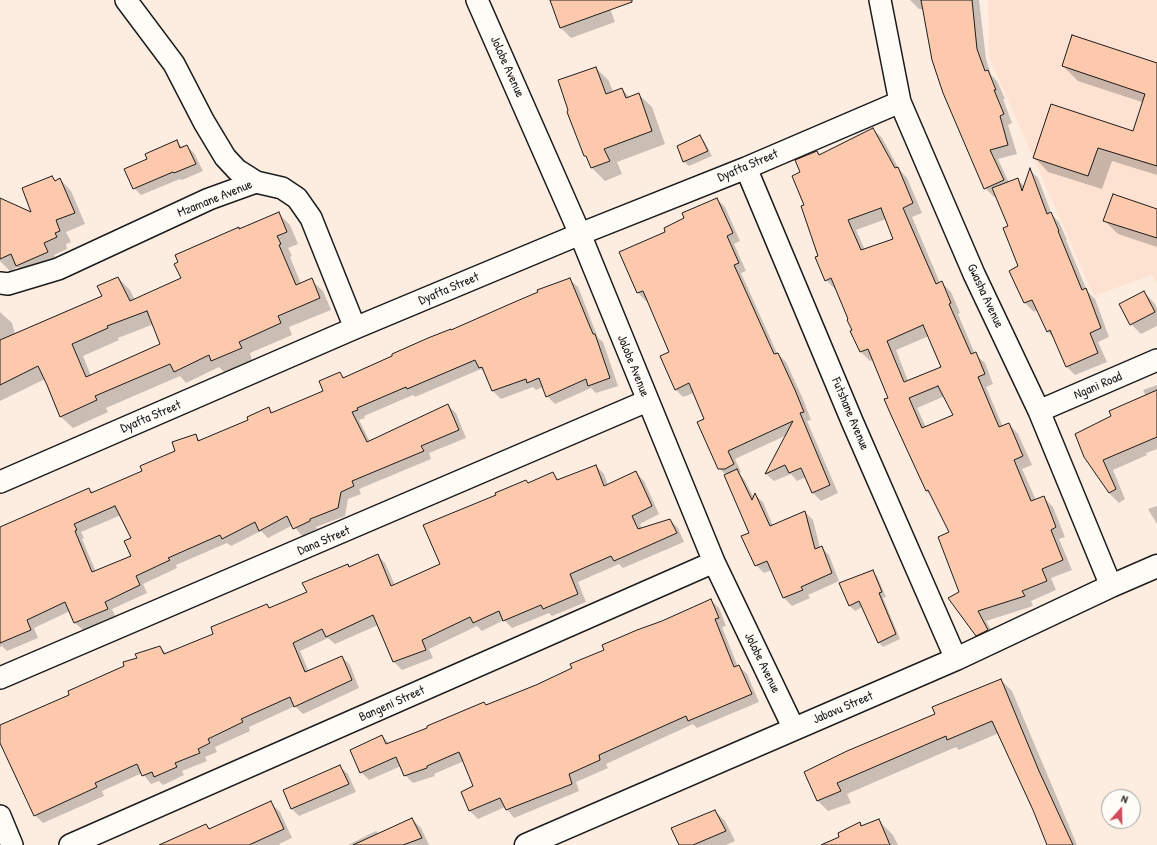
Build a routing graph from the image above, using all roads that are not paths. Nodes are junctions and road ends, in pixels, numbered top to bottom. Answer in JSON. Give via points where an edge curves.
{"nodes":[{"id":1,"x":126,"y":0,"type":"edge"},
{"id":2,"x":477,"y":0,"type":"edge"},
{"id":3,"x":880,"y":0,"type":"edge"},
{"id":4,"x":900,"y":102,"type":"junction"},
{"id":5,"x":746,"y":168,"type":"junction"},
{"id":6,"x":256,"y":182,"type":"junction"},
{"id":7,"x":580,"y":234,"type":"junction"},
{"id":8,"x":0,"y":284,"type":"edge"},
{"id":9,"x":355,"y":328,"type":"junction"},
{"id":10,"x":1157,"y":360,"type":"edge"},
{"id":11,"x":647,"y":401,"type":"junction"},
{"id":12,"x":1039,"y":411,"type":"junction"},
{"id":13,"x":0,"y":482,"type":"edge"},
{"id":14,"x":714,"y":562,"type":"junction"},
{"id":15,"x":1157,"y":566,"type":"edge"},
{"id":16,"x":1111,"y":586,"type":"junction"},
{"id":17,"x":956,"y":659,"type":"junction"},
{"id":18,"x":0,"y":678,"type":"edge"},
{"id":19,"x":794,"y":729,"type":"junction"},
{"id":20,"x":0,"y":816,"type":"edge"},
{"id":21,"x":12,"y":845,"type":"edge"},
{"id":22,"x":70,"y":845,"type":"edge"},
{"id":23,"x":526,"y":845,"type":"edge"}],
"edges":[{"from":1,"to":6,"type":"street","via":[[174,64],[225,157],[237,170]]},
{"from":2,"to":7,"type":"street","name":"Jolobe Avenue"},
{"from":3,"to":4,"type":"street","name":"Gwasha Avenue"},
{"from":4,"to":5,"type":"street","name":"Dyafta Street"},
{"from":4,"to":12,"type":"street","name":"Gwasha Avenue","via":[[974,274]]},
{"from":5,"to":7,"type":"street","name":"Dyafta Street"},
{"from":5,"to":17,"type":"street","name":"Futshane Avenue","via":[[855,428]]},
{"from":6,"to":8,"type":"street","name":"Mzamane Avenue","via":[[209,199],[58,269],[8,284]]},
{"from":6,"to":9,"type":"street","name":"Mzamane Avenue","via":[[282,188],[297,198],[311,218]]},
{"from":7,"to":9,"type":"street","name":"Dyafta Street"},
{"from":7,"to":11,"type":"street","name":"Jolobe Avenue"},
{"from":9,"to":13,"type":"street","name":"Dyafta Street"},
{"from":10,"to":12,"type":"street","name":"Ngani Road"},
{"from":11,"to":14,"type":"street","name":"Jolobe Avenue"},
{"from":11,"to":18,"type":"street","name":"Dana Street"},
{"from":12,"to":16,"type":"street","name":"Gwasha Avenue"},
{"from":14,"to":19,"type":"street","name":"Jolobe Avenue"},
{"from":14,"to":22,"type":"street","name":"Bangeni Street"},
{"from":15,"to":16,"type":"street","name":"Jabavu Street"},
{"from":16,"to":17,"type":"street","name":"Jabavu Street"},
{"from":17,"to":19,"type":"street","name":"Jabavu Street"},
{"from":19,"to":23,"type":"street","name":"Jabavu Street"},
{"from":20,"to":21,"type":"street"}]}
